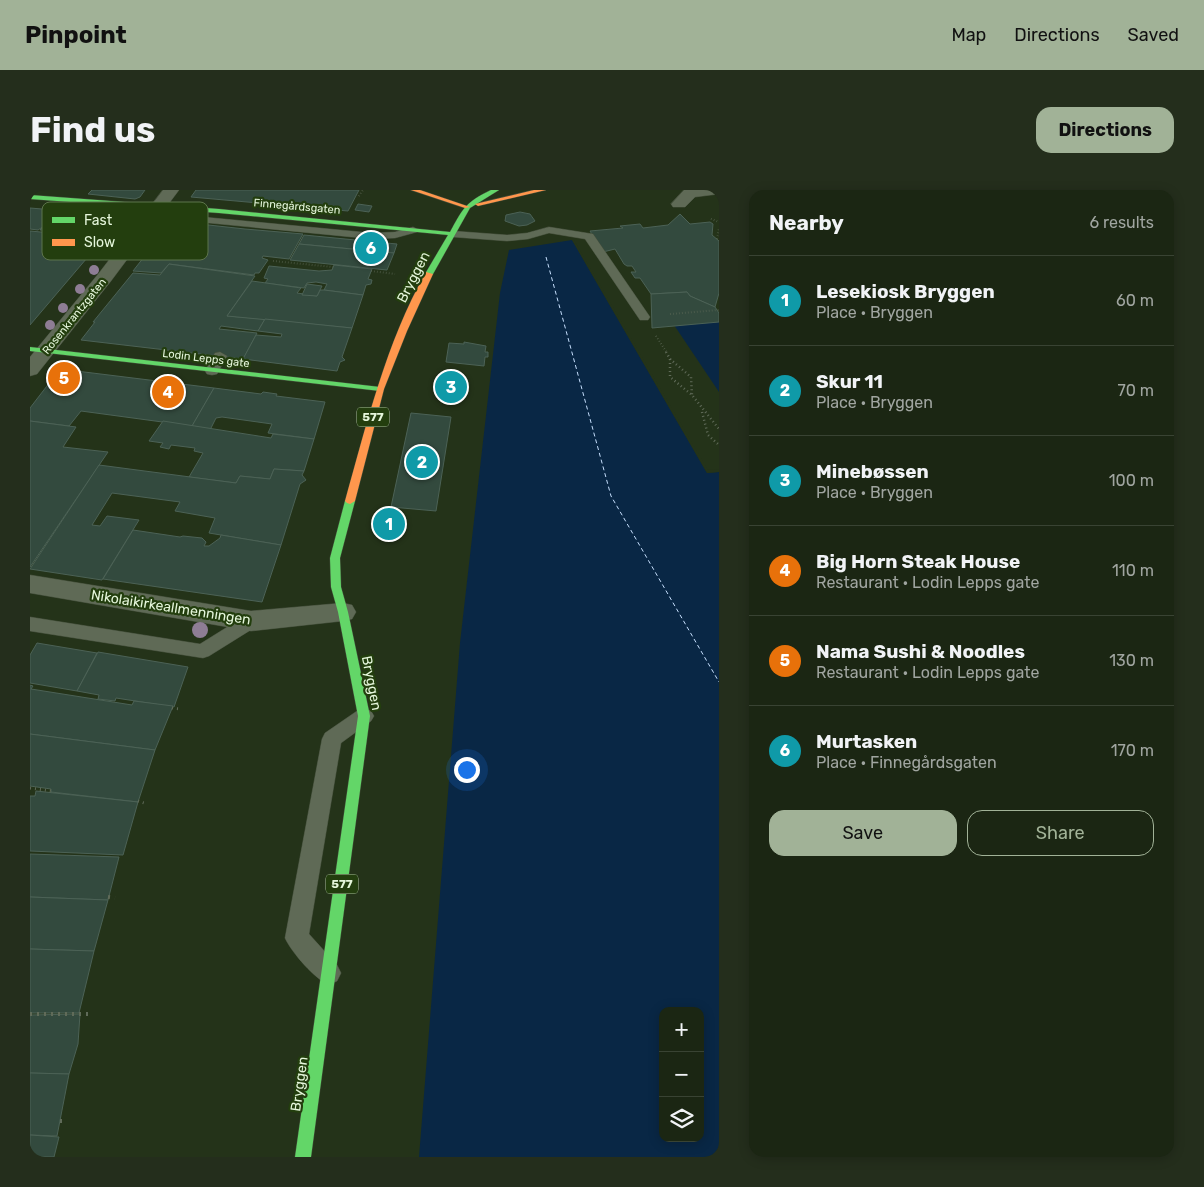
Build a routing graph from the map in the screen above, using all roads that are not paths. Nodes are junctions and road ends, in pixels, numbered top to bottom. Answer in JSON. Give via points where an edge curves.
{"nodes":[{"id":1,"x":171,"y":190,"type":"edge"},
{"id":2,"x":414,"y":190,"type":"edge"},
{"id":3,"x":496,"y":190,"type":"edge"},
{"id":4,"x":543,"y":190,"type":"edge"},
{"id":5,"x":715,"y":190,"type":"edge"},
{"id":6,"x":30,"y":197,"type":"edge"},
{"id":7,"x":85,"y":202,"type":"edge"},
{"id":8,"x":160,"y":202,"type":"edge"},
{"id":9,"x":679,"y":204,"type":"dead end"},
{"id":10,"x":467,"y":207,"type":"junction"},
{"id":11,"x":208,"y":211,"type":"edge"},
{"id":12,"x":208,"y":220,"type":"edge"},
{"id":13,"x":412,"y":230,"type":"junction"},
{"id":14,"x":453,"y":234,"type":"junction"},
{"id":15,"x":117,"y":260,"type":"edge"},
{"id":16,"x":644,"y":317,"type":"dead end"},
{"id":17,"x":38,"y":350,"type":"edge"},
{"id":18,"x":220,"y":356,"type":"dead end"},
{"id":19,"x":30,"y":370,"type":"edge"},
{"id":20,"x":212,"y":371,"type":"junction"},
{"id":21,"x":380,"y":389,"type":"junction"},
{"id":22,"x":30,"y":584,"type":"edge"},
{"id":23,"x":343,"y":612,"type":"junction"},
{"id":24,"x":251,"y":621,"type":"junction"},
{"id":25,"x":30,"y":624,"type":"edge"},
{"id":26,"x":364,"y":716,"type":"junction"},
{"id":27,"x":329,"y":973,"type":"junction"},
{"id":28,"x":303,"y":1157,"type":"edge"}],
"edges":[{"from":1,"to":8,"type":"street","name":"Rosenkrantzgaten"},
{"from":2,"to":10,"type":"main road"},
{"from":3,"to":10,"type":"main road"},
{"from":4,"to":10,"type":"main road"},
{"from":5,"to":9,"type":"street","via":[[690,192]]},
{"from":6,"to":7,"type":"main road","name":"Finnegårdsgaten"},
{"from":10,"to":14,"type":"main road","number":"577"},
{"from":11,"to":13,"type":"main road","name":"Finnegårdsgaten"},
{"from":12,"to":13,"type":"lane","name":"Finnegårdsgaten","via":[[372,236]]},
{"from":13,"to":14,"type":"main road","name":"Finnegårdsgaten"},
{"from":14,"to":16,"type":"lane","via":[[507,238],[549,230],[588,236]]},
{"from":14,"to":21,"type":"main road","name":"Bryggen","number":"577","via":[[428,276]]},
{"from":15,"to":17,"type":"street","name":"Rosenkrantzgaten"},
{"from":17,"to":19,"type":"street","name":"Rosenkrantzgaten"},
{"from":17,"to":20,"type":"main road","name":"Lodin Lepps gate"},
{"from":18,"to":20,"type":"lane"},
{"from":20,"to":21,"type":"main road","name":"Lodin Lepps gate"},
{"from":21,"to":23,"type":"main road","name":"Bryggen","number":"577","via":[[335,558],[336,587]]},
{"from":22,"to":24,"type":"street","name":"Nikolaikirkeallmenningen"},
{"from":23,"to":24,"type":"street","name":"Nikolaikirkeallmenningen"},
{"from":23,"to":26,"type":"main road","name":"Bryggen","number":"577"},
{"from":24,"to":25,"type":"lane","via":[[203,651]]},
{"from":26,"to":27,"type":"main road","name":"Bryggen","number":"577"},
{"from":26,"to":27,"type":"lane","via":[[332,739],[297,938]]},
{"from":27,"to":28,"type":"main road","name":"Bryggen","number":"577"}]}
